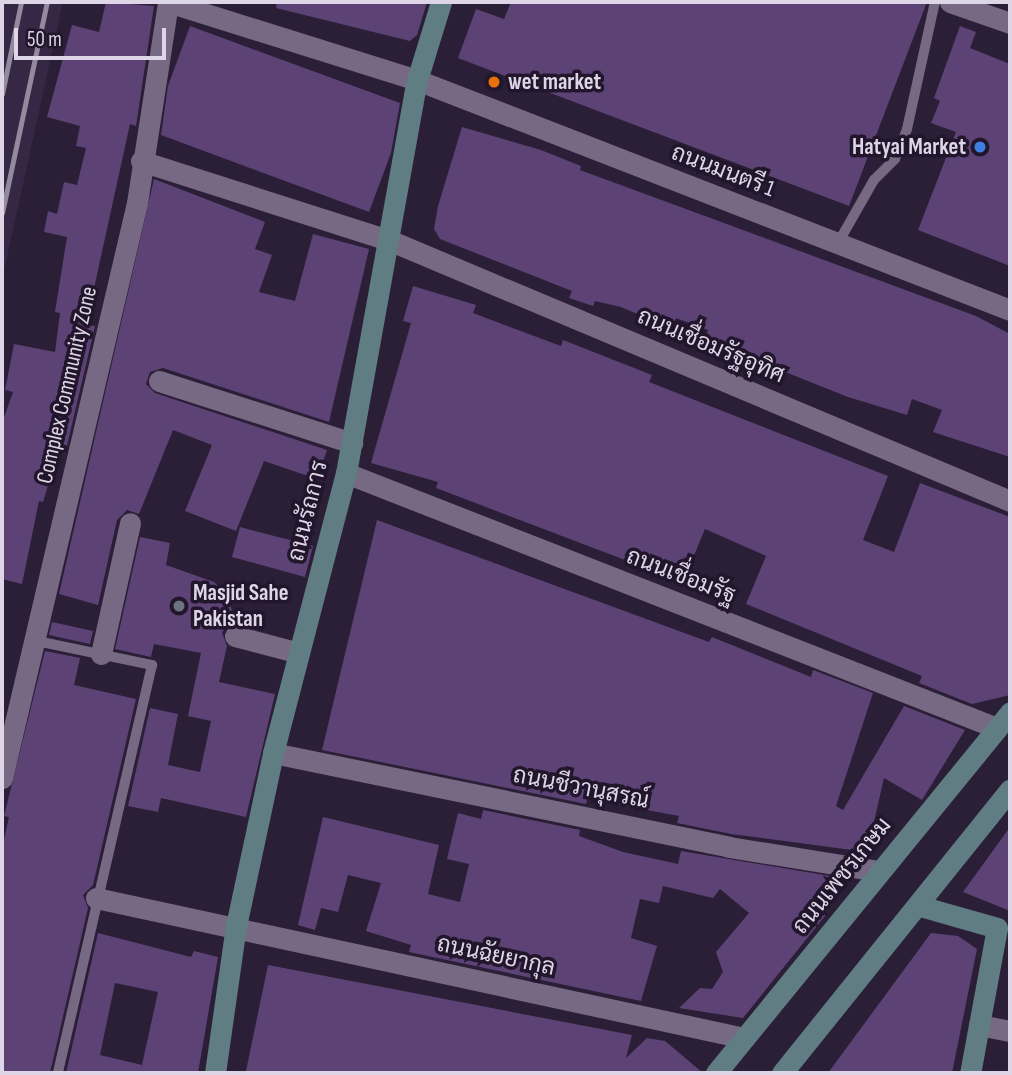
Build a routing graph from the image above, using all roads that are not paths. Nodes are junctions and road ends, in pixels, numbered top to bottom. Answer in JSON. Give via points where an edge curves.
{"nodes":[{"id":1,"x":168,"y":2,"type":"edge"},
{"id":2,"x":441,"y":2,"type":"edge"},
{"id":3,"x":935,"y":2,"type":"edge"},
{"id":4,"x":950,"y":2,"type":"edge"},
{"id":5,"x":1010,"y":23,"type":"edge"},
{"id":6,"x":417,"y":80,"type":"junction"},
{"id":7,"x":141,"y":161,"type":"junction"},
{"id":8,"x":391,"y":241,"type":"junction"},
{"id":9,"x":838,"y":243,"type":"junction"},
{"id":10,"x":1010,"y":310,"type":"edge"},
{"id":11,"x":159,"y":381,"type":"dead end"},
{"id":12,"x":352,"y":443,"type":"junction"},
{"id":13,"x":346,"y":473,"type":"junction"},
{"id":14,"x":1010,"y":501,"type":"edge"},
{"id":15,"x":130,"y":523,"type":"dead end"},
{"id":16,"x":235,"y":636,"type":"dead end"},
{"id":17,"x":32,"y":640,"type":"junction"},
{"id":18,"x":299,"y":653,"type":"junction"},
{"id":19,"x":101,"y":654,"type":"junction"},
{"id":20,"x":1004,"y":720,"type":"edge"},
{"id":21,"x":273,"y":753,"type":"junction"},
{"id":22,"x":2,"y":778,"type":"edge"},
{"id":23,"x":1010,"y":789,"type":"edge"},
{"id":24,"x":879,"y":871,"type":"junction"},
{"id":25,"x":96,"y":898,"type":"junction"},
{"id":26,"x":920,"y":906,"type":"junction"},
{"id":27,"x":236,"y":926,"type":"junction"},
{"id":28,"x":1004,"y":929,"type":"edge"},
{"id":29,"x":979,"y":1025,"type":"junction"},
{"id":30,"x":1010,"y":1031,"type":"edge"},
{"id":31,"x":744,"y":1038,"type":"junction"},
{"id":32,"x":58,"y":1073,"type":"edge"},
{"id":33,"x":215,"y":1073,"type":"edge"},
{"id":34,"x":716,"y":1073,"type":"edge"},
{"id":35,"x":782,"y":1073,"type":"edge"},
{"id":36,"x":970,"y":1073,"type":"edge"}],
"edges":[{"from":1,"to":6,"type":"street","name":"ถนนมนตรี 1"},
{"from":1,"to":7,"type":"street","name":"Complex Community Zone"},
{"from":2,"to":6,"type":"street","name":"ถนนรัถการ"},
{"from":3,"to":9,"type":"lane","via":[[908,129],[895,159],[874,180]]},
{"from":4,"to":5,"type":"street"},
{"from":6,"to":8,"type":"street","name":"ถนนรัถการ"},
{"from":6,"to":9,"type":"street","name":"ถนนมนตรี 1"},
{"from":7,"to":8,"type":"street","name":"ถนนเชื่อมรัฐอุทิศ"},
{"from":7,"to":17,"type":"street","name":"Complex Community Zone","via":[[137,203]]},
{"from":8,"to":12,"type":"street","name":"ถนนรัถการ"},
{"from":8,"to":14,"type":"street","name":"ถนนเชื่อมรัฐอุทิศ"},
{"from":9,"to":10,"type":"street","name":"ถนนมนตรี 1"},
{"from":11,"to":12,"type":"street"},
{"from":12,"to":13,"type":"street","name":"ถนนรัถการ"},
{"from":13,"to":18,"type":"street","name":"ถนนรัถการ"},
{"from":13,"to":20,"type":"street","name":"ถนนเชื่อมรัฐ"},
{"from":15,"to":19,"type":"street"},
{"from":16,"to":18,"type":"street"},
{"from":17,"to":19,"type":"lane"},
{"from":17,"to":22,"type":"street","name":"Complex Community Zone"},
{"from":18,"to":21,"type":"street","name":"ถนนรัถการ"},
{"from":19,"to":25,"type":"lane","via":[[152,665]]},
{"from":20,"to":24,"type":"street","name":"ถนนเพชรเกษม"},
{"from":21,"to":24,"type":"street","name":"ถนนชีวานุสรณ์","via":[[729,847]]},
{"from":21,"to":27,"type":"street","name":"ถนนรัถการ"},
{"from":23,"to":26,"type":"street"},
{"from":24,"to":31,"type":"street","name":"ถนนเพชรเกษม"},
{"from":25,"to":27,"type":"street","name":"ถนนฉัยยากุล"},
{"from":25,"to":32,"type":"lane"},
{"from":26,"to":28,"type":"street"},
{"from":26,"to":35,"type":"street"},
{"from":27,"to":31,"type":"street","name":"ถนนฉัยยากุล"},
{"from":27,"to":33,"type":"street","name":"ถนนรัถการ"},
{"from":28,"to":29,"type":"street"},
{"from":29,"to":30,"type":"street"},
{"from":29,"to":36,"type":"street"},
{"from":31,"to":34,"type":"street","name":"ถนนเพชรเกษม"}]}
